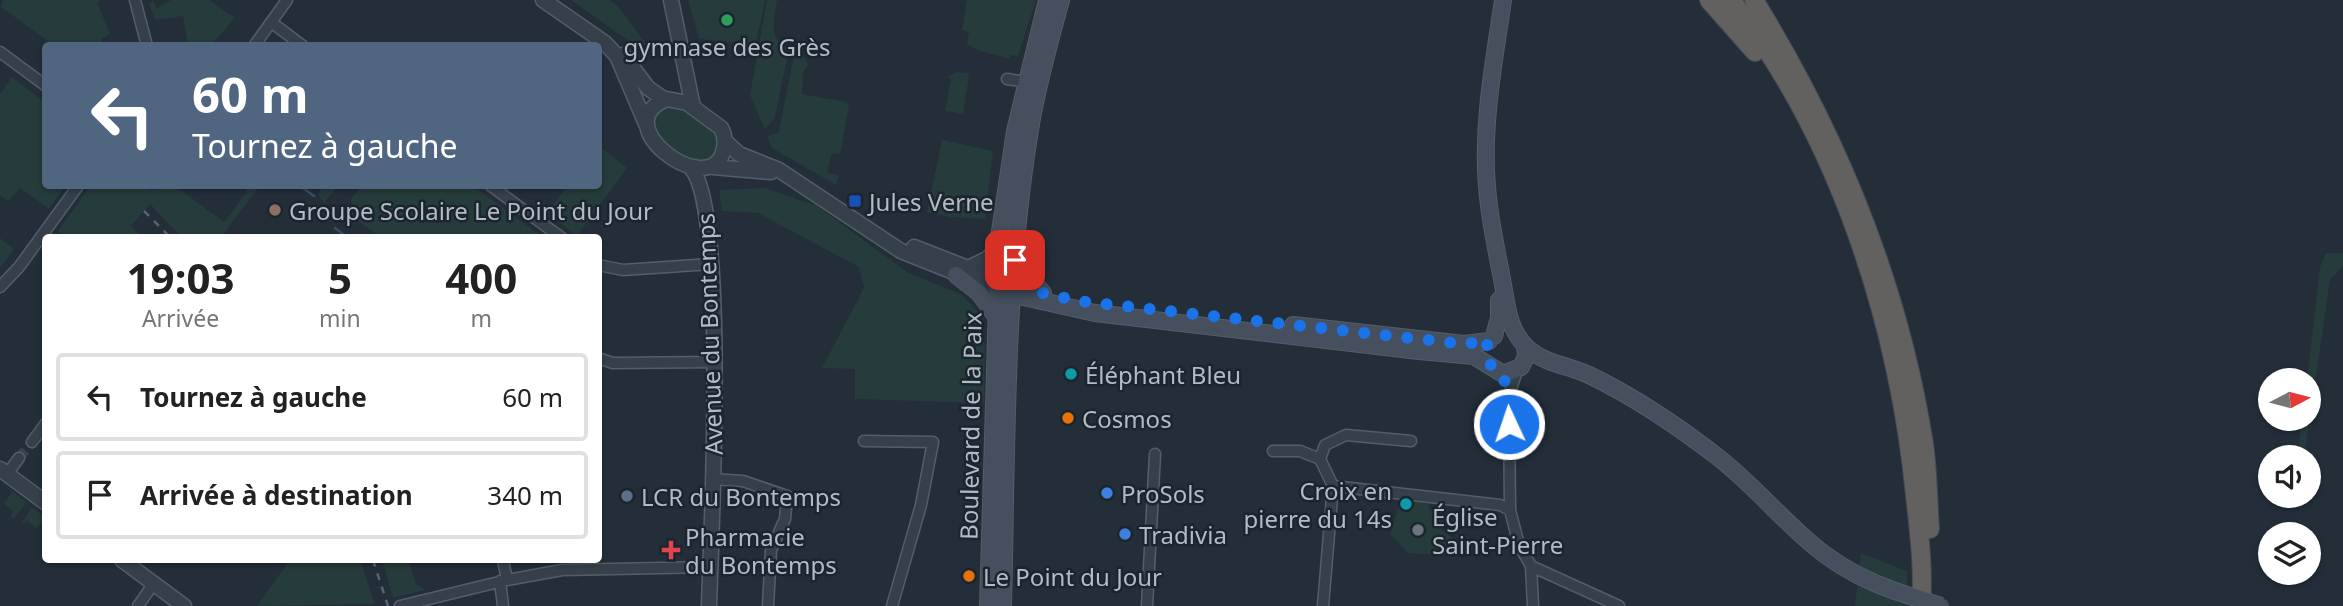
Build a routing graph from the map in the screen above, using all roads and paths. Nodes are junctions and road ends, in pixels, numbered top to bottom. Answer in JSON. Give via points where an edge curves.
{"nodes":[{"id":1,"x":135,"y":0,"type":"edge"},
{"id":2,"x":288,"y":0,"type":"edge"},
{"id":3,"x":543,"y":0,"type":"edge"},
{"id":4,"x":671,"y":0,"type":"edge"},
{"id":5,"x":1047,"y":0,"type":"edge"},
{"id":6,"x":1061,"y":0,"type":"edge"},
{"id":7,"x":1503,"y":0,"type":"edge"},
{"id":8,"x":1709,"y":0,"type":"edge"},
{"id":9,"x":1731,"y":0,"type":"edge"},
{"id":10,"x":1744,"y":0,"type":"edge"},
{"id":11,"x":1754,"y":0,"type":"edge"},
{"id":12,"x":271,"y":22,"type":"junction"},
{"id":13,"x":146,"y":42,"type":"edge"},
{"id":14,"x":257,"y":42,"type":"edge"},
{"id":15,"x":298,"y":42,"type":"edge"},
{"id":16,"x":607,"y":45,"type":"junction"},
{"id":17,"x":0,"y":52,"type":"edge"},
{"id":18,"x":687,"y":78,"type":"junction"},
{"id":19,"x":1007,"y":79,"type":"dead end"},
{"id":20,"x":1026,"y":82,"type":"junction"},
{"id":21,"x":42,"y":83,"type":"edge"},
{"id":22,"x":669,"y":99,"type":"junction"},
{"id":23,"x":694,"y":107,"type":"junction"},
{"id":24,"x":1814,"y":108,"type":"junction"},
{"id":25,"x":646,"y":124,"type":"junction"},
{"id":26,"x":726,"y":142,"type":"junction"},
{"id":27,"x":712,"y":167,"type":"junction"},
{"id":28,"x":691,"y":168,"type":"junction"},
{"id":29,"x":791,"y":177,"type":"junction"},
{"id":30,"x":76,"y":189,"type":"edge"},
{"id":31,"x":495,"y":189,"type":"edge"},
{"id":32,"x":703,"y":189,"type":"junction"},
{"id":33,"x":43,"y":234,"type":"edge"},
{"id":34,"x":557,"y":234,"type":"edge"},
{"id":35,"x":42,"y":235,"type":"edge"},
{"id":36,"x":999,"y":243,"type":"junction"},
{"id":37,"x":1495,"y":246,"type":"junction"},
{"id":38,"x":1015,"y":260,"type":"junction"},
{"id":39,"x":710,"y":264,"type":"junction"},
{"id":40,"x":602,"y":267,"type":"edge"},
{"id":41,"x":962,"y":272,"type":"junction"},
{"id":42,"x":0,"y":287,"type":"edge"},
{"id":43,"x":1005,"y":287,"type":"junction"},
{"id":44,"x":1040,"y":297,"type":"junction"},
{"id":45,"x":1003,"y":316,"type":"junction"},
{"id":46,"x":1010,"y":334,"type":"junction"},
{"id":47,"x":1491,"y":338,"type":"junction"},
{"id":48,"x":1520,"y":340,"type":"junction"},
{"id":49,"x":602,"y":359,"type":"edge"},
{"id":50,"x":1487,"y":361,"type":"junction"},
{"id":51,"x":714,"y":362,"type":"junction"},
{"id":52,"x":1513,"y":370,"type":"junction"},
{"id":53,"x":1659,"y":416,"type":"junction"},
{"id":54,"x":42,"y":428,"type":"edge"},
{"id":55,"x":864,"y":441,"type":"dead end"},
{"id":56,"x":1411,"y":441,"type":"dead end"},
{"id":57,"x":32,"y":442,"type":"tunnel mouth"},
{"id":58,"x":1910,"y":447,"type":"junction"},
{"id":59,"x":1273,"y":451,"type":"dead end"},
{"id":60,"x":1155,"y":454,"type":"dead end"},
{"id":61,"x":19,"y":458,"type":"tunnel mouth"},
{"id":62,"x":1320,"y":459,"type":"junction"},
{"id":63,"x":4,"y":471,"type":"edge"},
{"id":64,"x":712,"y":479,"type":"junction"},
{"id":65,"x":1333,"y":486,"type":"junction"},
{"id":66,"x":42,"y":500,"type":"edge"},
{"id":67,"x":1510,"y":510,"type":"junction"},
{"id":68,"x":126,"y":563,"type":"edge"},
{"id":69,"x":503,"y":563,"type":"edge"},
{"id":70,"x":1531,"y":566,"type":"junction"},
{"id":71,"x":710,"y":567,"type":"junction"},
{"id":72,"x":504,"y":580,"type":"junction"},
{"id":73,"x":155,"y":583,"type":"junction"},
{"id":74,"x":989,"y":585,"type":"junction"},
{"id":75,"x":404,"y":605,"type":"edge"},
{"id":76,"x":138,"y":606,"type":"edge"},
{"id":77,"x":184,"y":606,"type":"edge"},
{"id":78,"x":503,"y":606,"type":"edge"},
{"id":79,"x":709,"y":606,"type":"edge"},
{"id":80,"x":768,"y":606,"type":"edge"},
{"id":81,"x":892,"y":606,"type":"edge"},
{"id":82,"x":988,"y":606,"type":"edge"},
{"id":83,"x":995,"y":606,"type":"edge"},
{"id":84,"x":1003,"y":606,"type":"edge"},
{"id":85,"x":1147,"y":606,"type":"edge"},
{"id":86,"x":1323,"y":606,"type":"edge"},
{"id":87,"x":1533,"y":606,"type":"edge"},
{"id":88,"x":1619,"y":606,"type":"edge"},
{"id":89,"x":1922,"y":606,"type":"edge"},
{"id":90,"x":1933,"y":606,"type":"edge"},
{"id":91,"x":1941,"y":606,"type":"edge"}],
"edges":[{"from":1,"to":13,"type":"street"},
{"from":2,"to":12,"type":"street"},
{"from":3,"to":16,"type":"street"},
{"from":4,"to":18,"type":"street"},
{"from":5,"to":20,"type":"main road"},
{"from":6,"to":38,"type":"main road","via":[[1031,123]]},
{"from":7,"to":37,"type":"main road","via":[[1486,135]]},
{"from":8,"to":58,"type":"highway","via":[[1753,49],[1786,99],[1828,183],[1878,317]]},
{"from":9,"to":58,"type":"highway","via":[[1778,70],[1847,209],[1889,336]]},
{"from":10,"to":24,"type":"highway"},
{"from":11,"to":24,"type":"highway"},
{"from":12,"to":14,"type":"street"},
{"from":12,"to":15,"type":"street"},
{"from":16,"to":22,"type":"street","via":[[626,58],[648,88]]},
{"from":16,"to":25,"type":"street","via":[[622,63]]},
{"from":17,"to":21,"type":"street"},
{"from":18,"to":22,"type":"street","via":[[682,91]]},
{"from":18,"to":23,"type":"street"},
{"from":19,"to":20,"type":"street"},
{"from":20,"to":36,"type":"main road"},
{"from":22,"to":23,"type":"street"},
{"from":22,"to":25,"type":"street","via":[[652,110]]},
{"from":23,"to":26,"type":"street","via":[[719,125]]},
{"from":24,"to":90,"type":"highway","via":[[1857,201],[1904,342],[1924,445]]},
{"from":25,"to":28,"type":"street","via":[[652,140]]},
{"from":26,"to":27,"type":"street"},
{"from":26,"to":29,"type":"street","via":[[739,153]]},
{"from":27,"to":28,"type":"street"},
{"from":27,"to":29,"type":"street"},
{"from":27,"to":32,"type":"street","name":"Avenue du Bontemps"},
{"from":28,"to":32,"type":"street","name":"Avenue du Bontemps"},
{"from":29,"to":41,"type":"street","via":[[901,251]]},
{"from":30,"to":33,"type":"street"},
{"from":31,"to":34,"type":"street"},
{"from":32,"to":39,"type":"street","name":"Avenue du Bontemps"},
{"from":35,"to":42,"type":"street"},
{"from":36,"to":41,"type":"street","via":[[988,259]]},
{"from":36,"to":43,"type":"main road"},
{"from":37,"to":47,"type":"main road","via":[[1499,313]]},
{"from":37,"to":48,"type":"main road","via":[[1509,317]]},
{"from":38,"to":43,"type":"main road"},
{"from":38,"to":44,"type":"main road"},
{"from":39,"to":40,"type":"street"},
{"from":39,"to":51,"type":"street","name":"Avenue du Bontemps"},
{"from":41,"to":43,"type":"street"},
{"from":41,"to":45,"type":"main road"},
{"from":43,"to":44,"type":"main road"},
{"from":43,"to":45,"type":"main road","name":"Boulevard de la Paix"},
{"from":43,"to":46,"type":"street"},
{"from":44,"to":45,"type":"main road"},
{"from":44,"to":47,"type":"main road","via":[[1464,344]]},
{"from":44,"to":50,"type":"main road","via":[[1156,321],[1457,352]]},
{"from":45,"to":46,"type":"main road","name":"Boulevard de la Paix"},
{"from":45,"to":74,"type":"main road","name":"Boulevard de la Paix"},
{"from":46,"to":84,"type":"main road","name":"Boulevard de la Paix"},
{"from":47,"to":48,"type":"main road","via":[[1506,332]]},
{"from":47,"to":50,"type":"main road","via":[[1485,351]]},
{"from":48,"to":52,"type":"main road","via":[[1526,356]]},
{"from":48,"to":53,"type":"main road","via":[[1540,357],[1598,380]]},
{"from":49,"to":51,"type":"street"},
{"from":50,"to":52,"type":"main road"},
{"from":51,"to":64,"type":"street","name":"Avenue du Bontemps"},
{"from":52,"to":53,"type":"main road","via":[[1547,368]]},
{"from":52,"to":67,"type":"street"},
{"from":53,"to":91,"type":"main road","bridge":true,"via":[[1719,459],[1823,555],[1853,574]]},
{"from":54,"to":57,"type":"street"},
{"from":55,"to":81,"type":"street","via":[[933,442],[921,505]]},
{"from":56,"to":62,"type":"street","via":[[1346,435],[1325,445]]},
{"from":58,"to":89,"type":"highway"},
{"from":59,"to":62,"type":"street","via":[[1300,451]]},
{"from":60,"to":85,"type":"street"},
{"from":61,"to":63,"type":"street"},
{"from":62,"to":65,"type":"street"},
{"from":63,"to":66,"type":"street"},
{"from":64,"to":71,"type":"street","name":"Avenue du Bontemps"},
{"from":64,"to":80,"type":"street","via":[[743,481],[787,496],[785,519],[771,550]]},
{"from":65,"to":67,"type":"street","via":[[1500,505]]},
{"from":65,"to":86,"type":"street"},
{"from":67,"to":70,"type":"street","via":[[1519,545]]},
{"from":68,"to":73,"type":"street"},
{"from":69,"to":72,"type":"street"},
{"from":70,"to":87,"type":"street"},
{"from":70,"to":88,"type":"street"},
{"from":71,"to":72,"type":"street","via":[[603,567]]},
{"from":71,"to":79,"type":"street","name":"Avenue du Bontemps"},
{"from":72,"to":75,"type":"street"},
{"from":72,"to":78,"type":"street"},
{"from":73,"to":76,"type":"street"},
{"from":73,"to":77,"type":"street"},
{"from":74,"to":82,"type":"main road","name":"Boulevard de la Paix"},
{"from":74,"to":83,"type":"street"}]}
